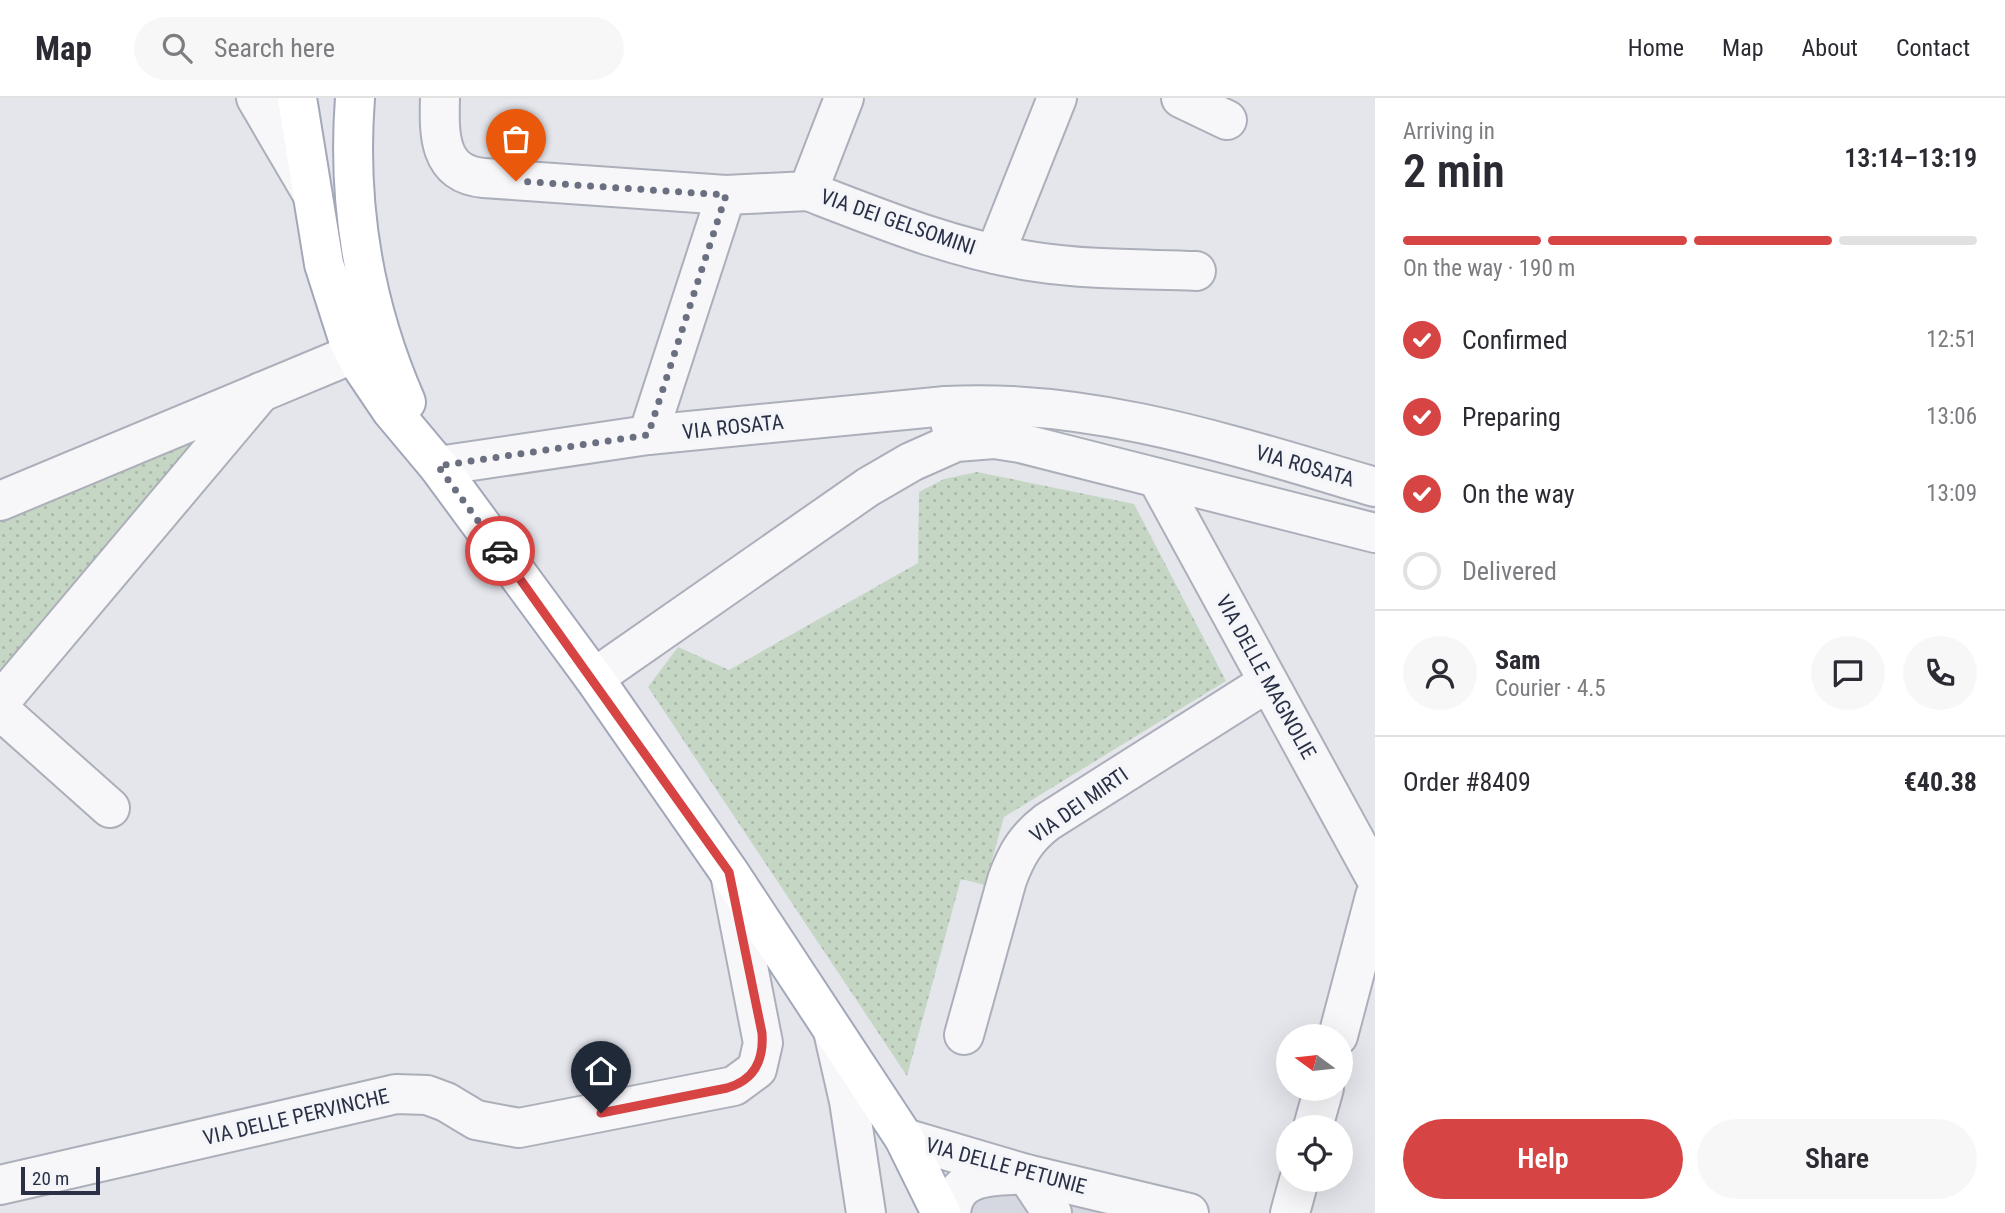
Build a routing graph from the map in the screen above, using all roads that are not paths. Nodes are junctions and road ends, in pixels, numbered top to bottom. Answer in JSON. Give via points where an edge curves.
{"nodes":[{"id":1,"x":256,"y":98,"type":"edge"},
{"id":2,"x":297,"y":98,"type":"edge"},
{"id":3,"x":355,"y":98,"type":"edge"},
{"id":4,"x":440,"y":98,"type":"edge"},
{"id":5,"x":844,"y":98,"type":"edge"},
{"id":6,"x":1057,"y":98,"type":"edge"},
{"id":7,"x":1181,"y":98,"type":"edge"},
{"id":8,"x":1227,"y":120,"type":"dead end"},
{"id":9,"x":808,"y":191,"type":"junction"},
{"id":10,"x":311,"y":192,"type":"junction"},
{"id":11,"x":726,"y":195,"type":"junction"},
{"id":12,"x":995,"y":254,"type":"junction"},
{"id":13,"x":1196,"y":271,"type":"dead end"},
{"id":14,"x":355,"y":353,"type":"junction"},
{"id":15,"x":261,"y":392,"type":"junction"},
{"id":16,"x":946,"y":406,"type":"junction"},
{"id":17,"x":648,"y":435,"type":"junction"},
{"id":18,"x":956,"y":442,"type":"junction"},
{"id":19,"x":438,"y":466,"type":"junction"},
{"id":20,"x":1157,"y":478,"type":"junction"},
{"id":21,"x":1375,"y":487,"type":"edge"},
{"id":22,"x":0,"y":501,"type":"edge"},
{"id":23,"x":1375,"y":533,"type":"edge"},
{"id":24,"x":594,"y":678,"type":"junction"},
{"id":25,"x":1268,"y":682,"type":"junction"},
{"id":26,"x":0,"y":702,"type":"edge"},
{"id":27,"x":0,"y":710,"type":"edge"},
{"id":28,"x":110,"y":808,"type":"dead end"},
{"id":29,"x":729,"y":872,"type":"junction"},
{"id":30,"x":1375,"y":877,"type":"edge"},
{"id":31,"x":1375,"y":896,"type":"edge"},
{"id":32,"x":831,"y":1022,"type":"junction"},
{"id":33,"x":1341,"y":1024,"type":"edge"},
{"id":34,"x":964,"y":1035,"type":"dead end"},
{"id":35,"x":904,"y":1138,"type":"junction"},
{"id":36,"x":1026,"y":1174,"type":"junction"},
{"id":37,"x":0,"y":1185,"type":"edge"},
{"id":38,"x":1296,"y":1192,"type":"edge"},
{"id":39,"x":866,"y":1213,"type":"edge"},
{"id":40,"x":941,"y":1213,"type":"edge"},
{"id":41,"x":951,"y":1213,"type":"edge"},
{"id":42,"x":1052,"y":1213,"type":"edge"},
{"id":43,"x":1189,"y":1213,"type":"edge"},
{"id":44,"x":1290,"y":1213,"type":"edge"}],
"edges":[{"from":1,"to":10,"type":"street"},
{"from":2,"to":10,"type":"main road"},
{"from":3,"to":19,"type":"main road","via":[[356,210],[374,313],[394,375]]},
{"from":4,"to":11,"type":"street","via":[[441,147],[450,162],[467,175]]},
{"from":5,"to":9,"type":"street"},
{"from":6,"to":12,"type":"street"},
{"from":7,"to":8,"type":"street"},
{"from":9,"to":11,"type":"street"},
{"from":9,"to":12,"type":"street","name":"VIA DEI GELSOMINI","via":[[935,239]]},
{"from":10,"to":14,"type":"main road","via":[[324,264]]},
{"from":11,"to":17,"type":"street"},
{"from":12,"to":13,"type":"street","name":"VIA DEI GELSOMINI","via":[[1053,265]]},
{"from":14,"to":15,"type":"street"},
{"from":14,"to":19,"type":"main road","via":[[391,410]]},
{"from":15,"to":22,"type":"street"},
{"from":15,"to":26,"type":"street"},
{"from":16,"to":17,"type":"street","name":"VIA ROSATA"},
{"from":16,"to":18,"type":"street"},
{"from":16,"to":21,"type":"street","name":"VIA ROSATA","via":[[1049,407],[1144,423]]},
{"from":17,"to":19,"type":"street","name":"VIA ROSATA"},
{"from":18,"to":20,"type":"street","via":[[1008,440]]},
{"from":18,"to":24,"type":"street","via":[[922,455],[868,487]]},
{"from":19,"to":24,"type":"main road"},
{"from":20,"to":23,"type":"street"},
{"from":20,"to":25,"type":"street","name":"VIA DELLE MAGNOLIE"},
{"from":24,"to":29,"type":"main road"},
{"from":25,"to":30,"type":"street","name":"VIA DELLE MAGNOLIE"},
{"from":25,"to":34,"type":"street","name":"VIA DEI MIRTI","via":[[1028,839],[1007,880]]},
{"from":27,"to":28,"type":"street"},
{"from":29,"to":32,"type":"main road"},
{"from":29,"to":37,"type":"street","name":"VIA DELLE PERVINCHE","via":[[763,1043],[757,1069],[734,1086],[519,1128],[476,1120],[427,1095],[396,1094]]},
{"from":31,"to":33,"type":"street"},
{"from":32,"to":35,"type":"main road"},
{"from":32,"to":39,"type":"street"},
{"from":35,"to":36,"type":"street","name":"VIA DELLE PETUNIE"},
{"from":35,"to":40,"type":"main road"},
{"from":36,"to":41,"type":"street","via":[[963,1184],[956,1191]]},
{"from":36,"to":42,"type":"street"},
{"from":36,"to":43,"type":"street","name":"VIA DELLE PETUNIE"},
{"from":38,"to":44,"type":"street"}]}
